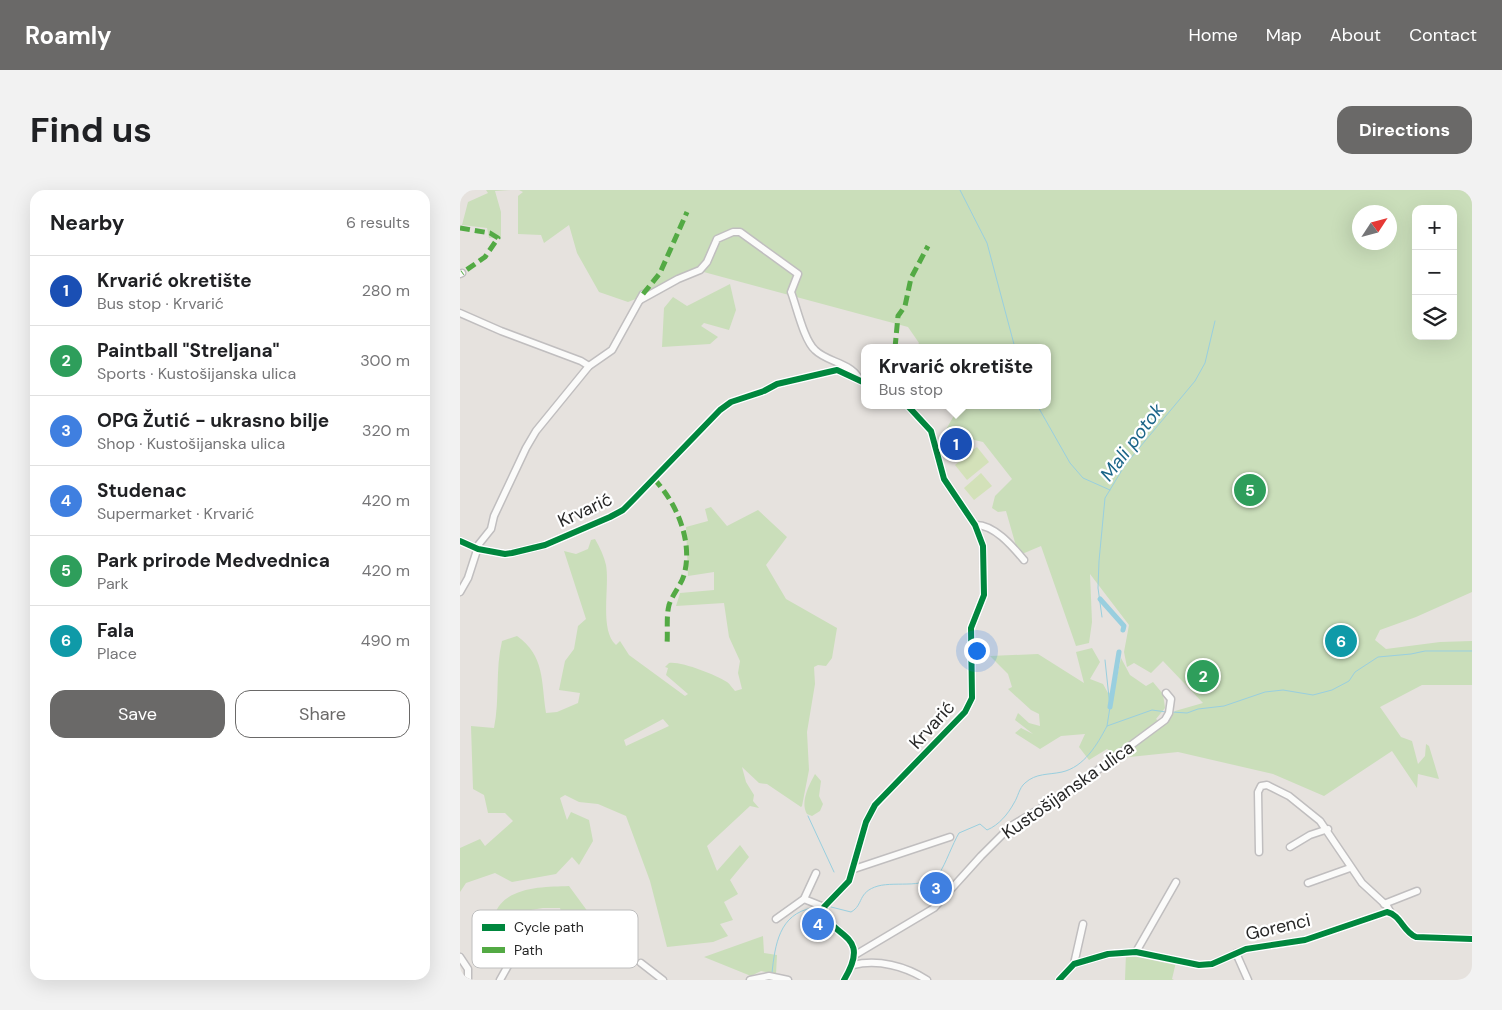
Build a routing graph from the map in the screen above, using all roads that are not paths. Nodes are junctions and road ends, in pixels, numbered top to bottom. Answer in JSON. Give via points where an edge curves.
{"nodes":[{"id":1,"x":643,"y":294,"type":"dead end"},
{"id":2,"x":639,"y":301,"type":"junction"},
{"id":3,"x":460,"y":313,"type":"edge"},
{"id":4,"x":589,"y":366,"type":"junction"},
{"id":5,"x":858,"y":379,"type":"junction"},
{"id":6,"x":861,"y":381,"type":"edge"},
{"id":7,"x":911,"y":409,"type":"edge"},
{"id":8,"x":975,"y":525,"type":"junction"},
{"id":9,"x":460,"y":541,"type":"edge"},
{"id":10,"x":478,"y":549,"type":"junction"},
{"id":11,"x":1024,"y":560,"type":"dead end"},
{"id":12,"x":460,"y":592,"type":"edge"},
{"id":13,"x":1166,"y":694,"type":"dead end"},
{"id":14,"x":1328,"y":829,"type":"junction"},
{"id":15,"x":950,"y":837,"type":"dead end"},
{"id":16,"x":1290,"y":847,"type":"dead end"},
{"id":17,"x":1259,"y":852,"type":"dead end"},
{"id":18,"x":1350,"y":868,"type":"junction"},
{"id":19,"x":854,"y":869,"type":"junction"},
{"id":20,"x":816,"y":872,"type":"dead end"},
{"id":21,"x":1176,"y":882,"type":"dead end"},
{"id":22,"x":1308,"y":883,"type":"dead end"},
{"id":23,"x":1417,"y":891,"type":"dead end"},
{"id":24,"x":804,"y":899,"type":"junction"},
{"id":25,"x":1384,"y":904,"type":"junction"},
{"id":26,"x":824,"y":907,"type":"junction"},
{"id":27,"x":1391,"y":913,"type":"junction"},
{"id":28,"x":776,"y":919,"type":"dead end"},
{"id":29,"x":1083,"y":924,"type":"dead end"},
{"id":30,"x":1472,"y":939,"type":"edge"},
{"id":31,"x":1136,"y":952,"type":"junction"},
{"id":32,"x":1236,"y":954,"type":"junction"},
{"id":33,"x":855,"y":955,"type":"junction"},
{"id":34,"x":460,"y":957,"type":"edge"},
{"id":35,"x":641,"y":963,"type":"dead end"},
{"id":36,"x":1074,"y":964,"type":"junction"},
{"id":37,"x":853,"y":965,"type":"junction"},
{"id":38,"x":507,"y":968,"type":"edge"},
{"id":39,"x":468,"y":980,"type":"edge"},
{"id":40,"x":500,"y":980,"type":"edge"},
{"id":41,"x":663,"y":980,"type":"edge"},
{"id":42,"x":750,"y":980,"type":"edge"},
{"id":43,"x":788,"y":980,"type":"edge"},
{"id":44,"x":844,"y":980,"type":"edge"},
{"id":45,"x":927,"y":980,"type":"edge"},
{"id":46,"x":1059,"y":980,"type":"edge"},
{"id":47,"x":1248,"y":980,"type":"edge"}],
"edges":[{"from":1,"to":2,"type":"street"},
{"from":2,"to":4,"type":"street","via":[[612,350]]},
{"from":2,"to":5,"type":"street","via":[[700,270],[717,239],[740,232],[798,274],[790,292],[809,343],[817,352],[853,371]]},
{"from":3,"to":4,"type":"street","via":[[581,360]]},
{"from":4,"to":10,"type":"street","via":[[529,441],[491,529]]},
{"from":5,"to":6,"type":"street","name":"Krvarić"},
{"from":5,"to":10,"type":"street","name":"Krvarić","via":[[837,370],[792,379],[731,402],[622,510],[534,549],[505,554]]},
{"from":7,"to":8,"type":"street","name":"Krvarić","via":[[931,431],[944,479]]},
{"from":8,"to":11,"type":"street","via":[[998,535]]},
{"from":8,"to":19,"type":"street","name":"Krvarić","via":[[982,546],[984,595],[972,628],[973,685],[969,706],[875,805],[866,822]]},
{"from":9,"to":10,"type":"street","name":"Krvarić"},
{"from":10,"to":12,"type":"street"},
{"from":13,"to":33,"type":"street","name":"Kustošijanska ulica","via":[[1171,699],[1165,720],[1068,792],[1011,826],[934,908]]},
{"from":14,"to":16,"type":"street"},
{"from":14,"to":17,"type":"street","via":[[1293,798],[1264,785],[1258,795]]},
{"from":14,"to":18,"type":"street"},
{"from":15,"to":19,"type":"street"},
{"from":18,"to":22,"type":"street"},
{"from":18,"to":25,"type":"street"},
{"from":19,"to":26,"type":"street","name":"Krvarić","via":[[849,881]]},
{"from":20,"to":24,"type":"street"},
{"from":21,"to":31,"type":"street"},
{"from":23,"to":25,"type":"street"},
{"from":24,"to":26,"type":"street"},
{"from":24,"to":28,"type":"street"},
{"from":25,"to":27,"type":"street"},
{"from":26,"to":33,"type":"street","via":[[826,916],[850,940]]},
{"from":27,"to":30,"type":"street","via":[[1416,938]]},
{"from":27,"to":32,"type":"street","name":"Gorenci","via":[[1376,914],[1305,940],[1259,946]]},
{"from":29,"to":36,"type":"street"},
{"from":31,"to":32,"type":"street","name":"Gorenci","via":[[1204,965],[1216,964]]},
{"from":31,"to":36,"type":"street","name":"Gorenci","via":[[1108,954]]},
{"from":32,"to":47,"type":"street"},
{"from":33,"to":37,"type":"street"},
{"from":34,"to":39,"type":"street","via":[[468,969]]},
{"from":35,"to":41,"type":"street"},
{"from":36,"to":46,"type":"street"},
{"from":37,"to":44,"type":"street"},
{"from":37,"to":45,"type":"street","via":[[870,961],[910,969]]},
{"from":38,"to":40,"type":"street"},
{"from":42,"to":43,"type":"street","via":[[772,977]]}]}
